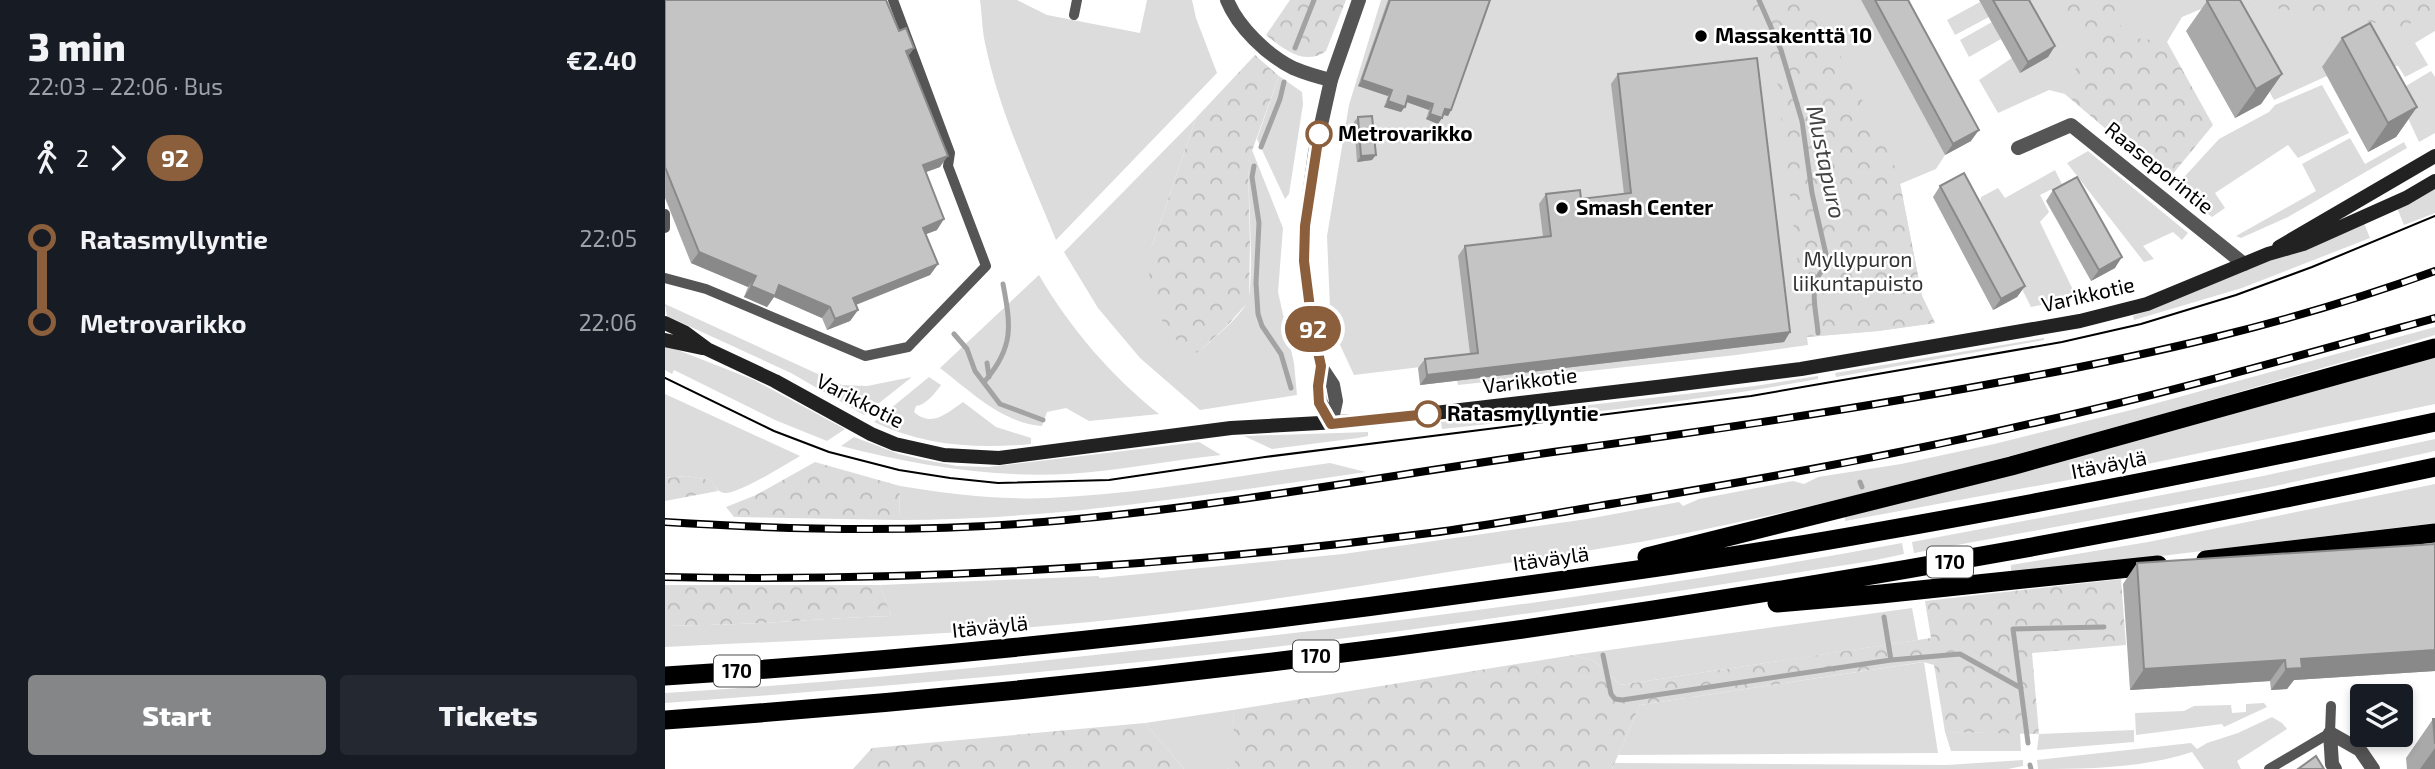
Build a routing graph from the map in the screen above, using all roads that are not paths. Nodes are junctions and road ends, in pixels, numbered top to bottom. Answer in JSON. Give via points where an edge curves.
{"nodes":[{"id":1,"x":893,"y":0,"type":"edge"},
{"id":2,"x":1077,"y":0,"type":"edge"},
{"id":3,"x":1227,"y":0,"type":"edge"},
{"id":4,"x":1359,"y":0,"type":"edge"},
{"id":5,"x":1074,"y":15,"type":"dead end"},
{"id":6,"x":1331,"y":80,"type":"junction"},
{"id":7,"x":2018,"y":148,"type":"dead end"},
{"id":8,"x":2435,"y":156,"type":"edge"},
{"id":9,"x":2435,"y":181,"type":"edge"},
{"id":10,"x":665,"y":214,"type":"edge"},
{"id":11,"x":665,"y":228,"type":"edge"},
{"id":12,"x":2268,"y":254,"type":"junction"},
{"id":13,"x":2244,"y":264,"type":"junction"},
{"id":14,"x":665,"y":278,"type":"edge"},
{"id":15,"x":665,"y":323,"type":"edge"},
{"id":16,"x":665,"y":340,"type":"edge"},
{"id":17,"x":2435,"y":348,"type":"edge"},
{"id":18,"x":707,"y":349,"type":"junction"},
{"id":19,"x":2435,"y":422,"type":"edge"},
{"id":20,"x":1331,"y":424,"type":"junction"},
{"id":21,"x":2435,"y":467,"type":"edge"},
{"id":22,"x":2435,"y":533,"type":"edge"},
{"id":23,"x":1551,"y":582,"type":"junction"},
{"id":24,"x":1630,"y":615,"type":"junction"},
{"id":25,"x":665,"y":676,"type":"edge"},
{"id":26,"x":2332,"y":706,"type":"dead end"},
{"id":27,"x":665,"y":720,"type":"edge"},
{"id":28,"x":2330,"y":733,"type":"junction"},
{"id":29,"x":2269,"y":769,"type":"edge"},
{"id":30,"x":2335,"y":769,"type":"edge"},
{"id":31,"x":2373,"y":769,"type":"edge"}],
"edges":[{"from":1,"to":14,"type":"lane","via":[[986,266],[908,347],[865,356],[706,289]]},
{"from":2,"to":5,"type":"lane"},
{"from":3,"to":6,"type":"street","via":[[1242,24],[1271,53],[1293,68]]},
{"from":4,"to":6,"type":"street"},
{"from":6,"to":20,"type":"street","via":[[1315,152],[1304,261],[1321,366],[1319,403]]},
{"from":7,"to":13,"type":"street","name":"Raaseporintie","via":[[2071,125]]},
{"from":8,"to":12,"type":"main road"},
{"from":9,"to":12,"type":"main road","via":[[2303,244]]},
{"from":10,"to":11,"type":"lane"},
{"from":12,"to":13,"type":"main road"},
{"from":13,"to":20,"type":"main road","name":"Varikkotie","via":[[2112,314],[1994,337],[1801,369]]},
{"from":15,"to":18,"type":"main road","name":"Varikkotie"},
{"from":16,"to":18,"type":"main road","name":"Varikkotie"},
{"from":17,"to":23,"type":"highway","via":[[2011,466]]},
{"from":18,"to":20,"type":"main road","name":"Varikkotie","via":[[871,434],[944,455],[999,458],[1231,428]]},
{"from":19,"to":23,"type":"highway","name":"Itäväylä","number":"170","via":[[1870,533]]},
{"from":21,"to":24,"type":"highway","number":"170","via":[[1903,570]]},
{"from":22,"to":24,"type":"highway","via":[[2186,563]]},
{"from":23,"to":25,"type":"highway","name":"Itäväylä","number":"170","via":[[1315,615],[1073,641]]},
{"from":24,"to":27,"type":"highway","number":"170","via":[[1077,684]]},
{"from":26,"to":28,"type":"lane"},
{"from":28,"to":29,"type":"lane"},
{"from":28,"to":30,"type":"street"},
{"from":28,"to":31,"type":"street","via":[[2360,750]]}]}
